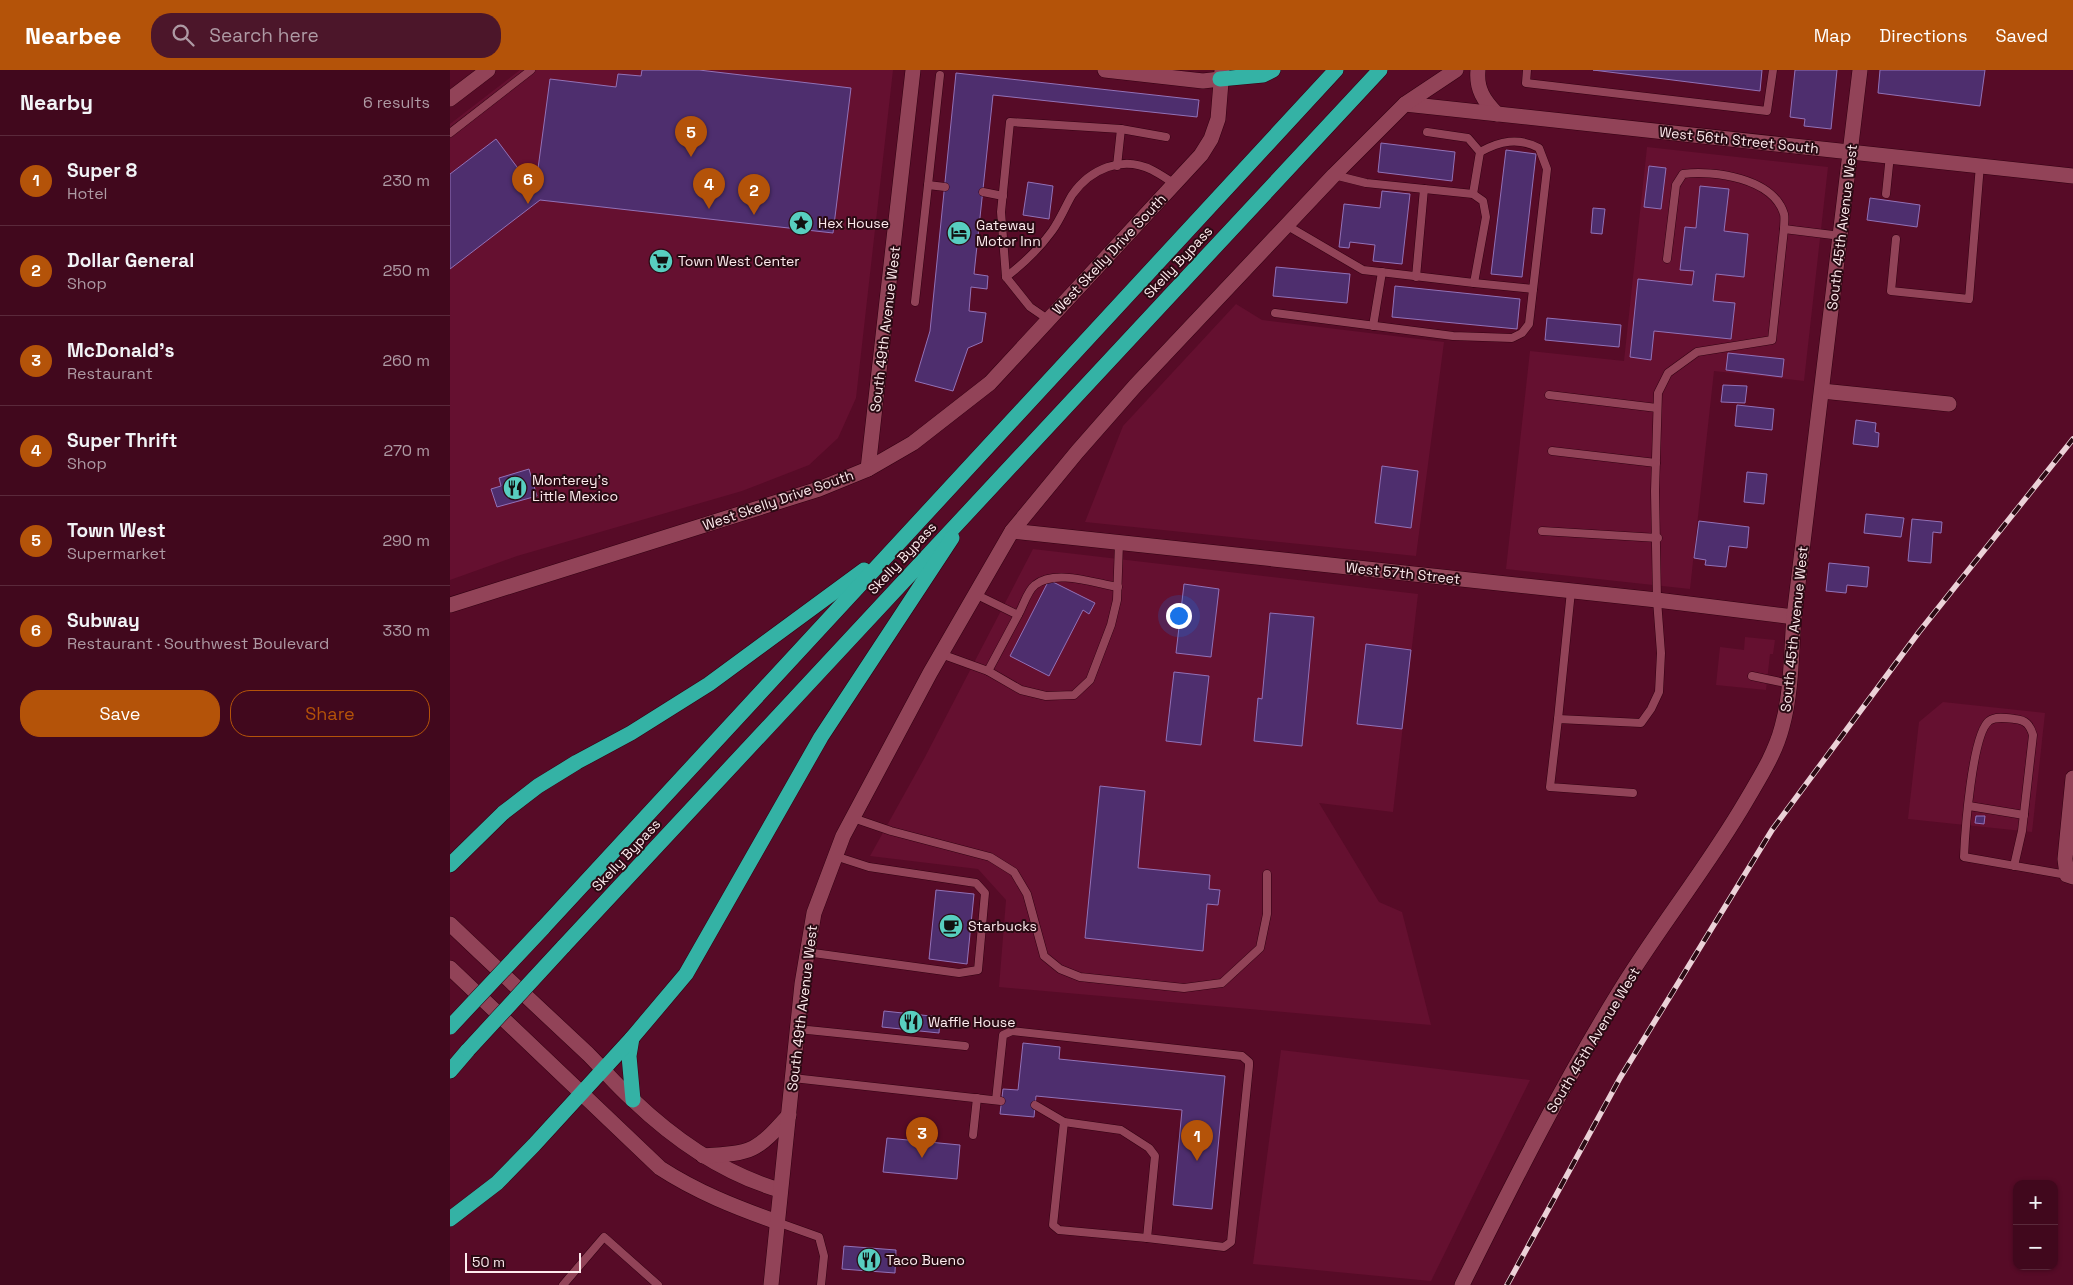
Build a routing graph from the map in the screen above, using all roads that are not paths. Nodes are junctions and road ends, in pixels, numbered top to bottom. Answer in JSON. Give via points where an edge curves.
{"nodes":[{"id":1,"x":488,"y":70,"type":"edge"},
{"id":2,"x":531,"y":70,"type":"edge"},
{"id":3,"x":913,"y":70,"type":"edge"},
{"id":4,"x":1105,"y":70,"type":"edge"},
{"id":5,"x":1273,"y":70,"type":"edge"},
{"id":6,"x":1336,"y":70,"type":"edge"},
{"id":7,"x":1380,"y":70,"type":"edge"},
{"id":8,"x":1456,"y":70,"type":"edge"},
{"id":9,"x":1478,"y":70,"type":"edge"},
{"id":10,"x":1527,"y":70,"type":"edge"},
{"id":11,"x":1772,"y":70,"type":"edge"},
{"id":12,"x":1860,"y":70,"type":"edge"},
{"id":13,"x":1169,"y":73,"type":"edge"},
{"id":14,"x":940,"y":75,"type":"dead end"},
{"id":15,"x":1221,"y":75,"type":"edge"},
{"id":16,"x":450,"y":99,"type":"edge"},
{"id":17,"x":1405,"y":104,"type":"junction"},
{"id":18,"x":1497,"y":114,"type":"junction"},
{"id":19,"x":1121,"y":129,"type":"junction"},
{"id":20,"x":1428,"y":132,"type":"dead end"},
{"id":21,"x":450,"y":133,"type":"edge"},
{"id":22,"x":1166,"y":137,"type":"dead end"},
{"id":23,"x":1480,"y":152,"type":"junction"},
{"id":24,"x":1851,"y":152,"type":"junction"},
{"id":25,"x":1890,"y":155,"type":"junction"},
{"id":26,"x":1980,"y":165,"type":"junction"},
{"id":27,"x":1118,"y":166,"type":"junction"},
{"id":28,"x":1334,"y":175,"type":"junction"},
{"id":29,"x":2073,"y":176,"type":"edge"},
{"id":30,"x":1175,"y":184,"type":"junction"},
{"id":31,"x":928,"y":185,"type":"junction"},
{"id":32,"x":945,"y":187,"type":"dead end"},
{"id":33,"x":1424,"y":189,"type":"junction"},
{"id":34,"x":983,"y":192,"type":"dead end"},
{"id":35,"x":1473,"y":194,"type":"junction"},
{"id":36,"x":1886,"y":194,"type":"dead end"},
{"id":37,"x":1003,"y":196,"type":"junction"},
{"id":38,"x":1286,"y":225,"type":"junction"},
{"id":39,"x":1784,"y":229,"type":"junction"},
{"id":40,"x":1841,"y":236,"type":"junction"},
{"id":41,"x":1896,"y":239,"type":"dead end"},
{"id":42,"x":1667,"y":259,"type":"dead end"},
{"id":43,"x":1382,"y":272,"type":"junction"},
{"id":44,"x":1006,"y":277,"type":"junction"},
{"id":45,"x":1416,"y":277,"type":"junction"},
{"id":46,"x":1474,"y":283,"type":"junction"},
{"id":47,"x":1533,"y":289,"type":"junction"},
{"id":48,"x":916,"y":302,"type":"dead end"},
{"id":49,"x":1275,"y":313,"type":"dead end"},
{"id":50,"x":1049,"y":320,"type":"junction"},
{"id":51,"x":1373,"y":326,"type":"junction"},
{"id":52,"x":1822,"y":391,"type":"junction"},
{"id":53,"x":1549,"y":395,"type":"dead end"},
{"id":54,"x":1950,"y":404,"type":"dead end"},
{"id":55,"x":1657,"y":408,"type":"junction"},
{"id":56,"x":1552,"y":452,"type":"dead end"},
{"id":57,"x":1656,"y":463,"type":"junction"},
{"id":58,"x":868,"y":469,"type":"junction"},
{"id":59,"x":975,"y":504,"type":"junction"},
{"id":60,"x":1542,"y":530,"type":"dead end"},
{"id":61,"x":1012,"y":532,"type":"junction"},
{"id":62,"x":1658,"y":538,"type":"junction"},
{"id":63,"x":1119,"y":543,"type":"junction"},
{"id":64,"x":893,"y":549,"type":"junction"},
{"id":65,"x":1118,"y":587,"type":"junction"},
{"id":66,"x":1571,"y":591,"type":"junction"},
{"id":67,"x":975,"y":594,"type":"junction"},
{"id":68,"x":1658,"y":600,"type":"junction"},
{"id":69,"x":450,"y":605,"type":"edge"},
{"id":70,"x":1018,"y":615,"type":"junction"},
{"id":71,"x":1794,"y":617,"type":"junction"},
{"id":72,"x":941,"y":654,"type":"junction"},
{"id":73,"x":988,"y":671,"type":"junction"},
{"id":74,"x":1752,"y":676,"type":"dead end"},
{"id":75,"x":1790,"y":684,"type":"junction"},
{"id":76,"x":1558,"y":719,"type":"junction"},
{"id":77,"x":2073,"y":778,"type":"edge"},
{"id":78,"x":1633,"y":793,"type":"dead end"},
{"id":79,"x":1969,"y":806,"type":"junction"},
{"id":80,"x":2024,"y":815,"type":"junction"},
{"id":81,"x":853,"y":818,"type":"junction"},
{"id":82,"x":834,"y":856,"type":"junction"},
{"id":83,"x":450,"y":865,"type":"edge"},
{"id":84,"x":2014,"y":866,"type":"junction"},
{"id":85,"x":1267,"y":874,"type":"dead end"},
{"id":86,"x":2070,"y":876,"type":"edge"},
{"id":87,"x":450,"y":924,"type":"edge"},
{"id":88,"x":806,"y":952,"type":"junction"},
{"id":89,"x":450,"y":968,"type":"edge"},
{"id":90,"x":450,"y":1027,"type":"edge"},
{"id":91,"x":798,"y":1029,"type":"junction"},
{"id":92,"x":632,"y":1038,"type":"junction"},
{"id":93,"x":966,"y":1046,"type":"dead end"},
{"id":94,"x":602,"y":1069,"type":"junction"},
{"id":95,"x":450,"y":1071,"type":"edge"},
{"id":96,"x":793,"y":1078,"type":"junction"},
{"id":97,"x":581,"y":1092,"type":"junction"},
{"id":98,"x":977,"y":1098,"type":"junction"},
{"id":99,"x":633,"y":1100,"type":"junction"},
{"id":100,"x":1035,"y":1105,"type":"dead end"},
{"id":101,"x":789,"y":1115,"type":"junction"},
{"id":102,"x":1064,"y":1122,"type":"junction"},
{"id":103,"x":973,"y":1135,"type":"dead end"},
{"id":104,"x":703,"y":1156,"type":"junction"},
{"id":105,"x":780,"y":1190,"type":"junction"},
{"id":106,"x":450,"y":1219,"type":"edge"},
{"id":107,"x":777,"y":1222,"type":"junction"},
{"id":108,"x":1147,"y":1238,"type":"junction"},
{"id":109,"x":563,"y":1285,"type":"edge"},
{"id":110,"x":658,"y":1285,"type":"edge"},
{"id":111,"x":771,"y":1285,"type":"edge"},
{"id":112,"x":821,"y":1285,"type":"edge"},
{"id":113,"x":1462,"y":1285,"type":"edge"}],
"edges":[{"from":1,"to":16,"type":"street"},
{"from":2,"to":21,"type":"lane"},
{"from":3,"to":58,"type":"street","name":"South 49th Avenue West"},
{"from":4,"to":13,"type":"street"},
{"from":5,"to":15,"type":"highway","via":[[1263,75]]},
{"from":6,"to":64,"type":"highway","name":"Skelly Bypass"},
{"from":7,"to":59,"type":"highway","name":"Skelly Bypass"},
{"from":8,"to":17,"type":"street"},
{"from":9,"to":18,"type":"street","via":[[1482,96]]},
{"from":10,"to":11,"type":"lane","via":[[1526,83],[1767,111]]},
{"from":12,"to":24,"type":"street","name":"South 45th Avenue West"},
{"from":13,"to":15,"type":"street","via":[[1203,81]]},
{"from":14,"to":31,"type":"lane"},
{"from":15,"to":30,"type":"street","name":"West Skelly Drive South","via":[[1218,119],[1211,139]]},
{"from":17,"to":18,"type":"street","name":"West 56th Street South"},
{"from":17,"to":28,"type":"street"},
{"from":18,"to":24,"type":"street","name":"West 56th Street South"},
{"from":19,"to":22,"type":"lane"},
{"from":19,"to":27,"type":"lane"},
{"from":19,"to":37,"type":"lane","via":[[1010,122]]},
{"from":20,"to":23,"type":"lane","via":[[1468,138]]},
{"from":23,"to":35,"type":"lane"},
{"from":23,"to":47,"type":"lane","via":[[1497,142],[1514,140],[1539,148],[1544,157],[1548,169]]},
{"from":24,"to":25,"type":"street","name":"West 56th Street South"},
{"from":24,"to":40,"type":"street","name":"South 45th Avenue West"},
{"from":25,"to":26,"type":"street","name":"West 56th Street South"},
{"from":25,"to":36,"type":"lane"},
{"from":26,"to":29,"type":"street","name":"West 56th Street South"},
{"from":26,"to":41,"type":"lane","via":[[1969,299],[1891,290]]},
{"from":27,"to":30,"type":"lane","via":[[1150,169]]},
{"from":27,"to":44,"type":"lane","via":[[1103,167],[1089,175],[1072,195],[1052,232]]},
{"from":28,"to":33,"type":"lane","via":[[1366,183]]},
{"from":28,"to":38,"type":"street"},
{"from":30,"to":50,"type":"street","name":"West Skelly Drive South"},
{"from":31,"to":32,"type":"lane"},
{"from":31,"to":48,"type":"lane"},
{"from":33,"to":35,"type":"lane"},
{"from":33,"to":45,"type":"lane"},
{"from":34,"to":37,"type":"lane"},
{"from":35,"to":46,"type":"lane","via":[[1483,201],[1486,216]]},
{"from":37,"to":44,"type":"lane"},
{"from":38,"to":43,"type":"lane","via":[[1363,270]]},
{"from":38,"to":61,"type":"street","via":[[1135,386]]},
{"from":39,"to":40,"type":"lane"},
{"from":39,"to":42,"type":"lane","via":[[1784,214],[1771,194],[1747,180],[1700,172],[1683,174],[1676,185]]},
{"from":39,"to":55,"type":"lane","via":[[1772,340],[1697,352],[1668,373],[1658,393]]},
{"from":40,"to":52,"type":"street","name":"South 45th Avenue West"},
{"from":43,"to":45,"type":"lane"},
{"from":43,"to":51,"type":"lane"},
{"from":44,"to":50,"type":"lane","via":[[1030,307]]},
{"from":45,"to":46,"type":"lane"},
{"from":46,"to":47,"type":"lane"},
{"from":47,"to":51,"type":"lane","via":[[1529,324],[1512,338],[1453,336]]},
{"from":49,"to":51,"type":"lane"},
{"from":50,"to":58,"type":"street","name":"West Skelly Drive South","via":[[970,400],[913,442]]},
{"from":52,"to":54,"type":"street"},
{"from":52,"to":71,"type":"street","name":"South 45th Avenue West"},
{"from":53,"to":55,"type":"lane"},
{"from":55,"to":57,"type":"lane"},
{"from":56,"to":57,"type":"lane"},
{"from":57,"to":62,"type":"lane"},
{"from":58,"to":69,"type":"street","name":"West Skelly Drive South","via":[[819,489]]},
{"from":59,"to":92,"type":"highway","via":[[822,737],[686,974]]},
{"from":59,"to":95,"type":"highway","name":"Skelly Bypass","bridge":true},
{"from":60,"to":62,"type":"lane"},
{"from":61,"to":63,"type":"street","name":"West 57th Street"},
{"from":61,"to":67,"type":"street"},
{"from":62,"to":68,"type":"lane"},
{"from":63,"to":65,"type":"lane"},
{"from":63,"to":66,"type":"street","name":"West 57th Street"},
{"from":64,"to":83,"type":"highway","via":[[709,684],[538,786],[503,813]]},
{"from":64,"to":90,"type":"highway","name":"Skelly Bypass","bridge":true},
{"from":65,"to":70,"type":"lane","via":[[1058,577],[1042,581],[1033,586]]},
{"from":65,"to":73,"type":"lane","via":[[1111,625],[1090,680],[1074,694],[1046,696],[1021,690]]},
{"from":66,"to":68,"type":"street","name":"West 57th Street"},
{"from":66,"to":76,"type":"lane"},
{"from":67,"to":70,"type":"lane"},
{"from":67,"to":72,"type":"street"},
{"from":68,"to":71,"type":"street","name":"West 57th Street"},
{"from":68,"to":76,"type":"lane","via":[[1659,692],[1641,723]]},
{"from":70,"to":73,"type":"lane"},
{"from":71,"to":75,"type":"street","name":"South 45th Avenue West"},
{"from":72,"to":73,"type":"lane"},
{"from":72,"to":81,"type":"street","name":"South 49th Avenue West"},
{"from":74,"to":75,"type":"lane"},
{"from":75,"to":113,"type":"street","name":"South 45th Avenue West","via":[[1782,725],[1767,766],[1731,827],[1613,1002],[1538,1134]]},
{"from":76,"to":78,"type":"lane","via":[[1550,787]]},
{"from":77,"to":86,"type":"street","via":[[2065,859]]},
{"from":79,"to":80,"type":"lane"},
{"from":79,"to":80,"type":"lane","via":[[1983,729],[1990,720],[2023,720],[2031,726],[2033,735]]},
{"from":79,"to":84,"type":"lane","via":[[1964,857]]},
{"from":80,"to":84,"type":"lane"},
{"from":81,"to":82,"type":"street","name":"South 49th Avenue West"},
{"from":81,"to":85,"type":"lane","via":[[990,857],[1014,872],[1027,894],[1044,956],[1060,969],[1080,978],[1184,988],[1222,983],[1260,948],[1267,914]]},
{"from":82,"to":88,"type":"street","name":"South 49th Avenue West","via":[[814,913]]},
{"from":82,"to":88,"type":"lane","via":[[868,867],[976,883],[985,893],[978,970],[959,973]]},
{"from":84,"to":86,"type":"lane"},
{"from":87,"to":94,"type":"street"},
{"from":88,"to":91,"type":"street","name":"South 49th Avenue West"},
{"from":89,"to":97,"type":"street"},
{"from":91,"to":93,"type":"lane"},
{"from":91,"to":96,"type":"street","name":"South 49th Avenue West"},
{"from":92,"to":94,"type":"highway"},
{"from":92,"to":99,"type":"highway","via":[[629,1056]]},
{"from":94,"to":97,"type":"highway"},
{"from":94,"to":99,"type":"street"},
{"from":96,"to":98,"type":"lane"},
{"from":96,"to":101,"type":"street","name":"South 49th Avenue West"},
{"from":97,"to":106,"type":"highway","via":[[497,1183]]},
{"from":97,"to":107,"type":"street","via":[[660,1168],[688,1186]]},
{"from":98,"to":103,"type":"lane"},
{"from":98,"to":108,"type":"lane","via":[[999,1101],[1003,1036],[1012,1031],[1246,1058],[1249,1066],[1231,1242],[1224,1247]]},
{"from":99,"to":104,"type":"street"},
{"from":100,"to":102,"type":"lane"},
{"from":101,"to":104,"type":"street","via":[[764,1144],[735,1154]]},
{"from":101,"to":105,"type":"street","name":"South 49th Avenue West"},
{"from":102,"to":108,"type":"lane","via":[[1121,1130],[1153,1152]]},
{"from":102,"to":108,"type":"lane","via":[[1052,1222],[1055,1228]]},
{"from":104,"to":105,"type":"street","via":[[743,1177]]},
{"from":105,"to":107,"type":"street","name":"South 49th Avenue West"},
{"from":107,"to":111,"type":"street","name":"South 49th Avenue West"},
{"from":107,"to":112,"type":"lane","via":[[819,1236],[824,1256]]},
{"from":109,"to":110,"type":"lane","via":[[604,1237]]}]}
